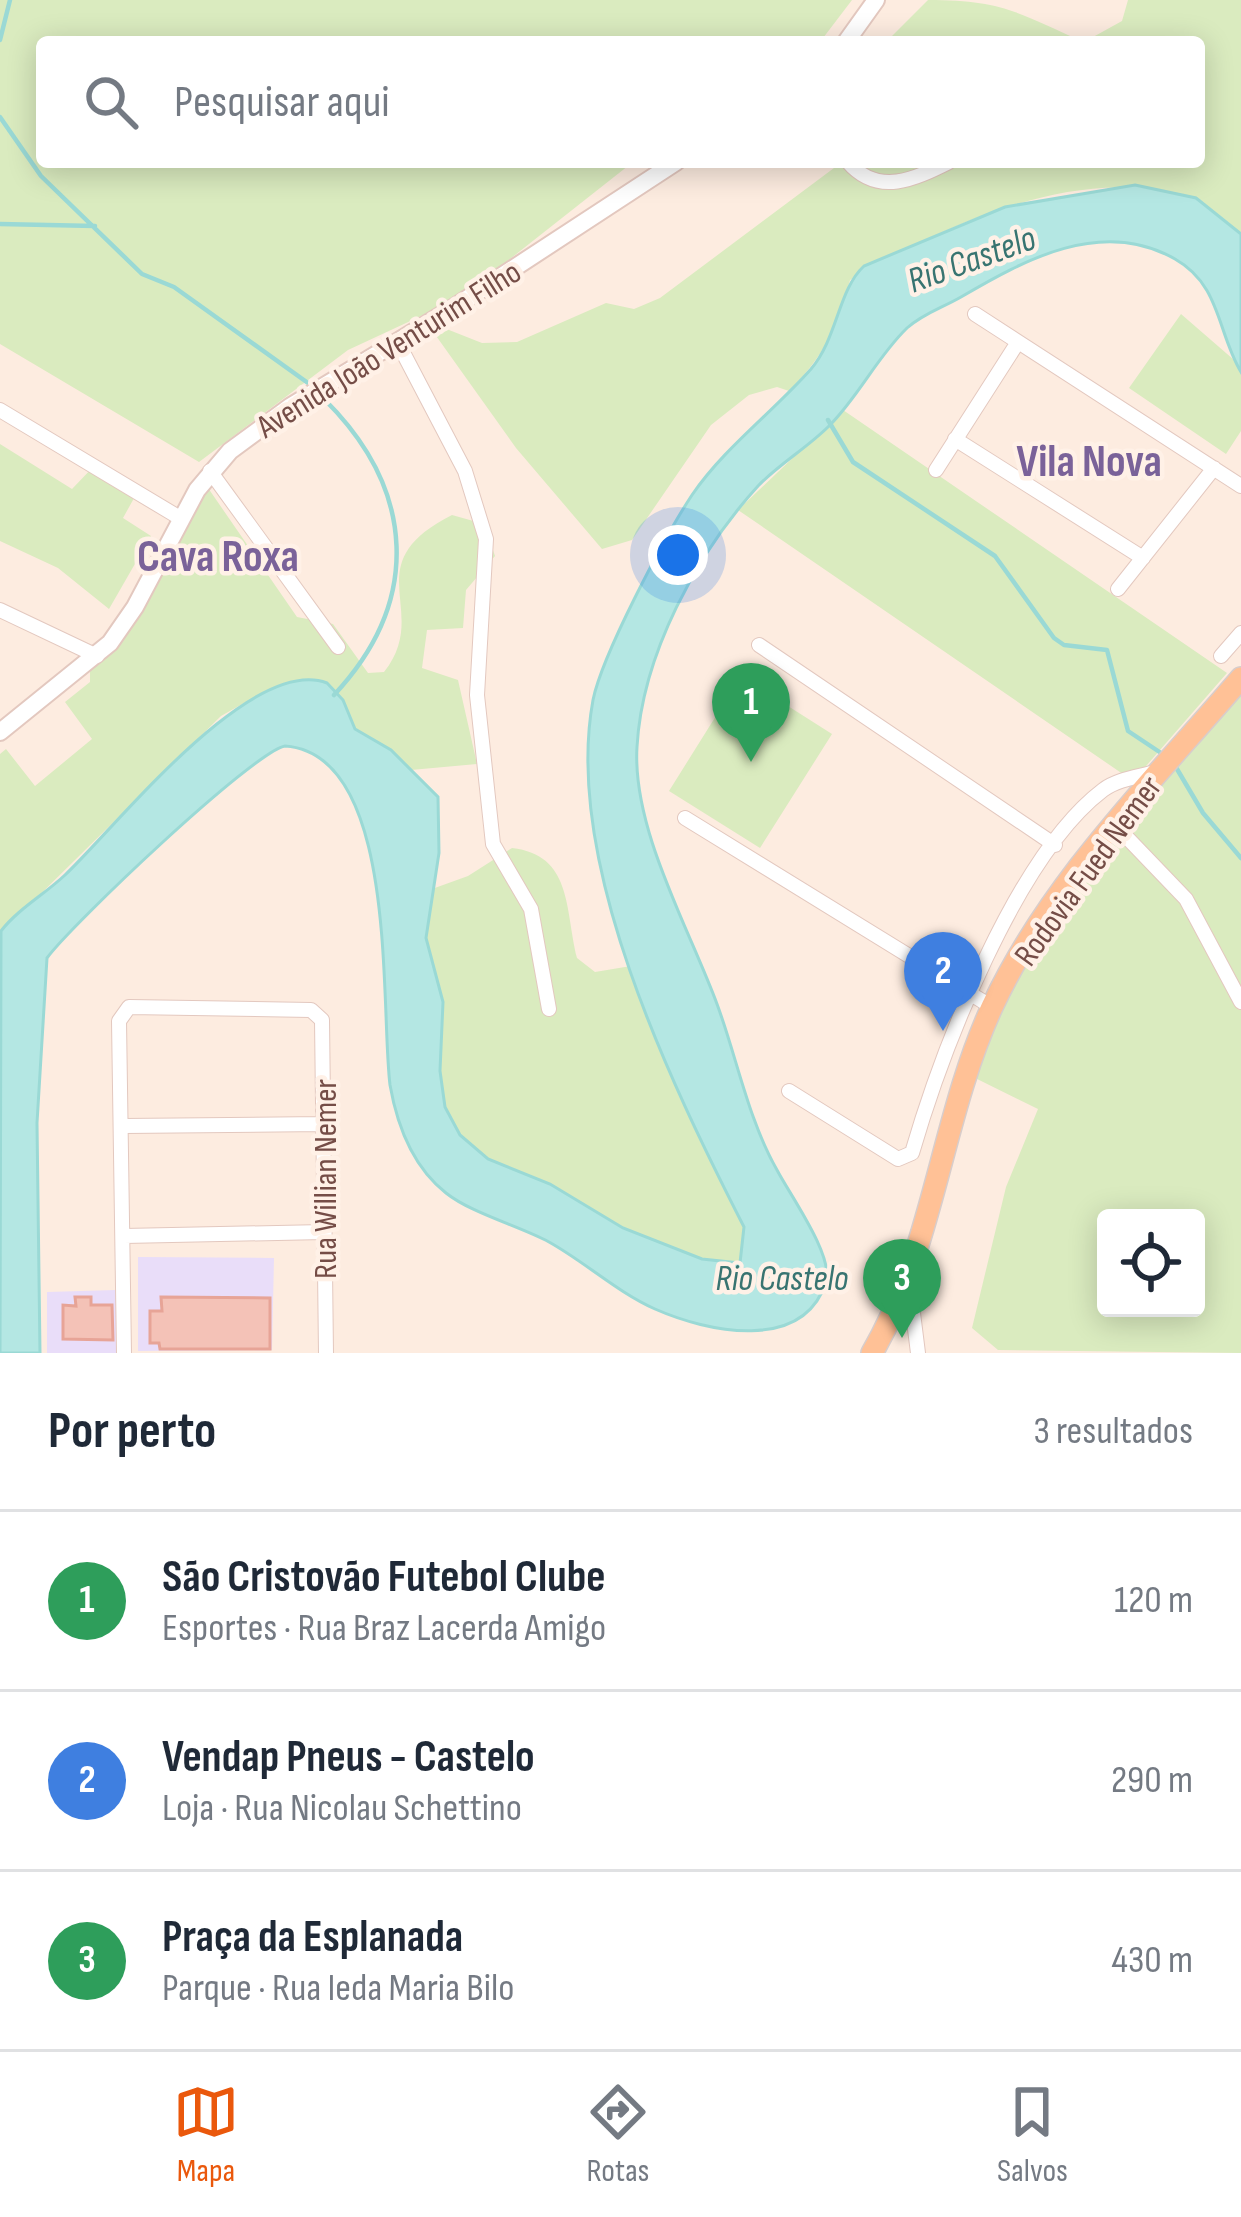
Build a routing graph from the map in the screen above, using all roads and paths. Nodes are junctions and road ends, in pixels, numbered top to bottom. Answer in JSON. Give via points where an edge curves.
{"nodes":[{"id":1,"x":876,"y":0,"type":"edge"},
{"id":2,"x":850,"y":36,"type":"edge"},
{"id":3,"x":667,"y":168,"type":"edge"},
{"id":4,"x":854,"y":168,"type":"edge"},
{"id":5,"x":935,"y":168,"type":"edge"},
{"id":6,"x":975,"y":314,"type":"dead end"},
{"id":7,"x":1018,"y":342,"type":"junction"},
{"id":8,"x":398,"y":343,"type":"junction"},
{"id":9,"x":0,"y":410,"type":"edge"},
{"id":10,"x":955,"y":440,"type":"junction"},
{"id":11,"x":1214,"y":468,"type":"junction"},
{"id":12,"x":210,"y":470,"type":"junction"},
{"id":13,"x":936,"y":470,"type":"dead end"},
{"id":14,"x":1241,"y":486,"type":"edge"},
{"id":15,"x":180,"y":518,"type":"junction"},
{"id":16,"x":1142,"y":558,"type":"junction"},
{"id":17,"x":1118,"y":590,"type":"dead end"},
{"id":18,"x":0,"y":610,"type":"edge"},
{"id":19,"x":1241,"y":633,"type":"edge"},
{"id":20,"x":759,"y":645,"type":"dead end"},
{"id":21,"x":338,"y":647,"type":"dead end"},
{"id":22,"x":98,"y":656,"type":"junction"},
{"id":23,"x":1221,"y":656,"type":"dead end"},
{"id":24,"x":1241,"y":678,"type":"edge"},
{"id":25,"x":0,"y":732,"type":"edge"},
{"id":26,"x":1160,"y":770,"type":"junction"},
{"id":27,"x":685,"y":818,"type":"dead end"},
{"id":28,"x":1114,"y":825,"type":"junction"},
{"id":29,"x":1055,"y":844,"type":"junction"},
{"id":30,"x":970,"y":995,"type":"junction"},
{"id":31,"x":1241,"y":1002,"type":"edge"},
{"id":32,"x":992,"y":1007,"type":"junction"},
{"id":33,"x":549,"y":1009,"type":"dead end"},
{"id":34,"x":789,"y":1091,"type":"dead end"},
{"id":35,"x":323,"y":1124,"type":"junction"},
{"id":36,"x":124,"y":1126,"type":"junction"},
{"id":37,"x":324,"y":1232,"type":"junction"},
{"id":38,"x":124,"y":1236,"type":"junction"},
{"id":39,"x":909,"y":1279,"type":"junction"},
{"id":40,"x":124,"y":1353,"type":"edge"},
{"id":41,"x":326,"y":1353,"type":"edge"},
{"id":42,"x":872,"y":1353,"type":"edge"},
{"id":43,"x":918,"y":1353,"type":"edge"}],
"edges":[{"from":1,"to":2,"type":"street"},
{"from":3,"to":8,"type":"street","name":"Avenida João Venturim Filho"},
{"from":4,"to":5,"type":"street","via":[[884,183]]},
{"from":6,"to":7,"type":"street"},
{"from":7,"to":10,"type":"street"},
{"from":7,"to":11,"type":"street"},
{"from":8,"to":12,"type":"street","name":"Avenida João Venturim Filho","via":[[290,406]]},
{"from":8,"to":33,"type":"street","via":[[464,471],[486,539],[477,695],[493,844],[531,909]]},
{"from":9,"to":15,"type":"street"},
{"from":10,"to":13,"type":"street"},
{"from":10,"to":16,"type":"street"},
{"from":11,"to":14,"type":"street"},
{"from":11,"to":16,"type":"street"},
{"from":12,"to":15,"type":"street","name":"Avenida João Venturim Filho"},
{"from":12,"to":21,"type":"street"},
{"from":15,"to":22,"type":"street","name":"Avenida João Venturim Filho","via":[[135,607]]},
{"from":16,"to":17,"type":"street"},
{"from":18,"to":22,"type":"street"},
{"from":19,"to":23,"type":"street"},
{"from":20,"to":29,"type":"street"},
{"from":22,"to":25,"type":"street","name":"Avenida João Venturim Filho"},
{"from":24,"to":26,"type":"main road","name":"Rodovia Fued Nemer"},
{"from":26,"to":28,"type":"main road","name":"Rodovia Fued Nemer"},
{"from":26,"to":29,"type":"street","via":[[1104,790]]},
{"from":27,"to":30,"type":"street"},
{"from":28,"to":31,"type":"street","via":[[1186,899]]},
{"from":28,"to":32,"type":"main road","name":"Rodovia Fued Nemer","via":[[1048,911]]},
{"from":29,"to":30,"type":"street","via":[[1003,923]]},
{"from":30,"to":32,"type":"street"},
{"from":30,"to":34,"type":"street","via":[[912,1153],[898,1159]]},
{"from":32,"to":39,"type":"main road","name":"Rodovia Fued Nemer"},
{"from":35,"to":36,"type":"street"},
{"from":35,"to":36,"type":"street","name":"Rua Willian Nemer","via":[[325,1033],[311,1010],[129,1007],[121,1015]]},
{"from":35,"to":37,"type":"street","name":"Rua Willian Nemer"},
{"from":36,"to":38,"type":"street"},
{"from":37,"to":38,"type":"street"},
{"from":37,"to":41,"type":"street","name":"Rua Willian Nemer"},
{"from":38,"to":40,"type":"street"},
{"from":39,"to":42,"type":"main road","name":"Rodovia Fued Nemer"},
{"from":39,"to":43,"type":"street"}]}
